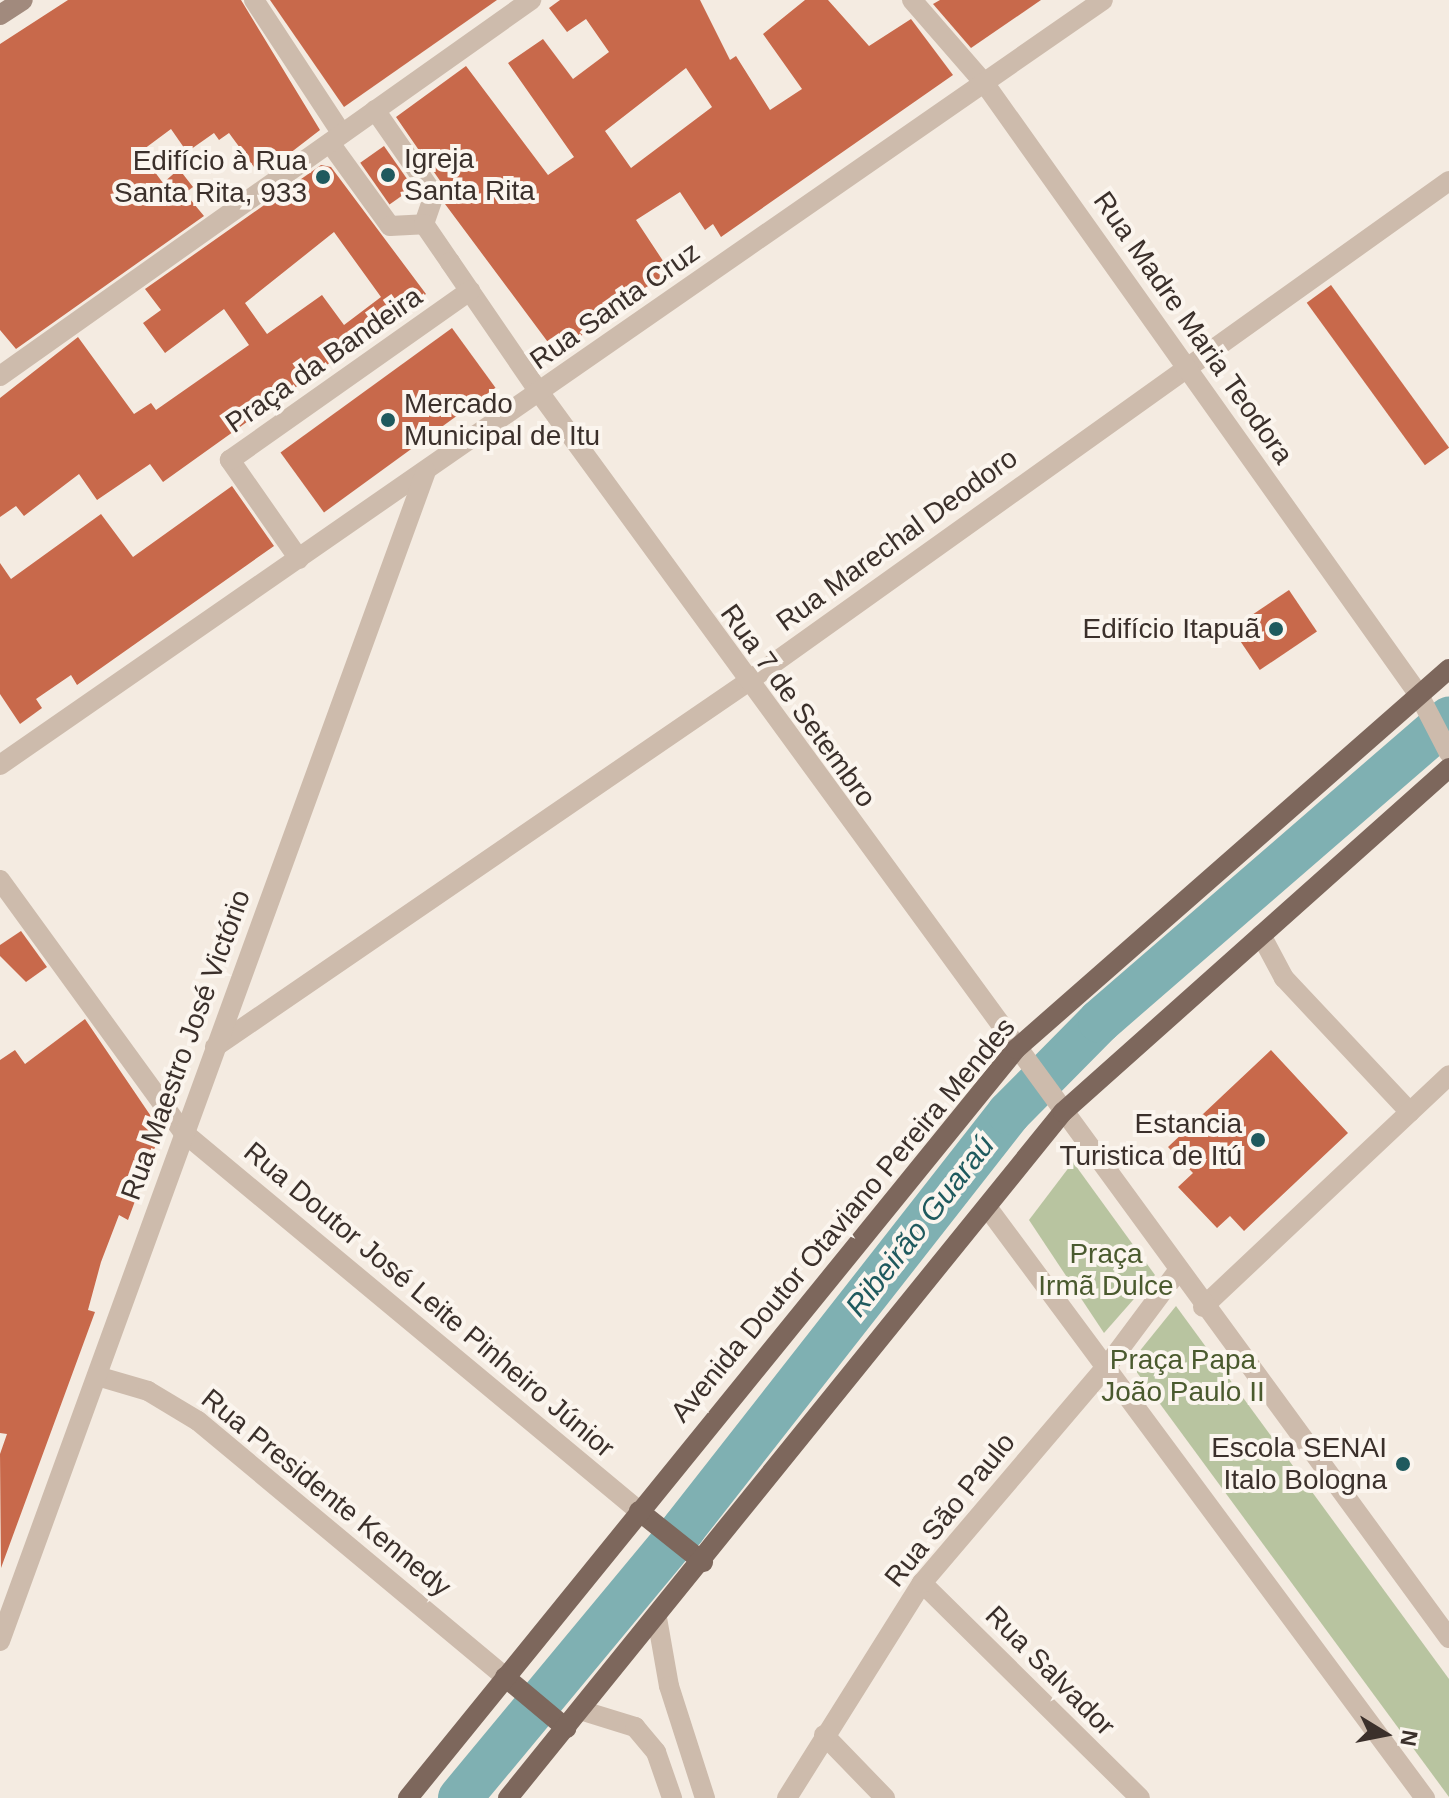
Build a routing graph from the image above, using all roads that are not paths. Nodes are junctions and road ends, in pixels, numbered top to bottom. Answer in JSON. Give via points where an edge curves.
{"nodes":[{"id":1,"x":23,"y":0,"type":"edge"},
{"id":2,"x":254,"y":0,"type":"edge"},
{"id":3,"x":531,"y":0,"type":"edge"},
{"id":4,"x":912,"y":0,"type":"edge"},
{"id":5,"x":1103,"y":0,"type":"edge"},
{"id":6,"x":0,"y":15,"type":"edge"},
{"id":7,"x":985,"y":84,"type":"junction"},
{"id":8,"x":375,"y":110,"type":"junction"},
{"id":9,"x":336,"y":138,"type":"junction"},
{"id":10,"x":1449,"y":181,"type":"edge"},
{"id":11,"x":424,"y":224,"type":"junction"},
{"id":12,"x":470,"y":291,"type":"junction"},
{"id":13,"x":1187,"y":368,"type":"junction"},
{"id":14,"x":0,"y":376,"type":"edge"},
{"id":15,"x":539,"y":392,"type":"junction"},
{"id":16,"x":426,"y":471,"type":"junction"},
{"id":17,"x":299,"y":559,"type":"junction"},
{"id":18,"x":1449,"y":669,"type":"edge"},
{"id":19,"x":746,"y":683,"type":"junction"},
{"id":20,"x":1423,"y":702,"type":"junction"},
{"id":21,"x":1448,"y":757,"type":"edge"},
{"id":22,"x":0,"y":765,"type":"edge"},
{"id":23,"x":0,"y":880,"type":"edge"},
{"id":24,"x":1261,"y":935,"type":"junction"},
{"id":25,"x":215,"y":1047,"type":"junction"},
{"id":26,"x":1021,"y":1057,"type":"junction"},
{"id":27,"x":1449,"y":1075,"type":"edge"},
{"id":28,"x":1063,"y":1112,"type":"junction"},
{"id":29,"x":1410,"y":1112,"type":"junction"},
{"id":30,"x":183,"y":1132,"type":"junction"},
{"id":31,"x":987,"y":1207,"type":"junction"},
{"id":32,"x":1177,"y":1272,"type":"junction"},
{"id":33,"x":1203,"y":1307,"type":"junction"},
{"id":34,"x":1107,"y":1366,"type":"junction"},
{"id":35,"x":97,"y":1376,"type":"junction"},
{"id":36,"x":639,"y":1511,"type":"junction"},
{"id":37,"x":695,"y":1555,"type":"junction"},
{"id":38,"x":922,"y":1583,"type":"junction"},
{"id":39,"x":657,"y":1618,"type":"junction"},
{"id":40,"x":1449,"y":1638,"type":"edge"},
{"id":41,"x":0,"y":1639,"type":"edge"},
{"id":42,"x":505,"y":1677,"type":"junction"},
{"id":43,"x":580,"y":1710,"type":"junction"},
{"id":44,"x":558,"y":1721,"type":"junction"},
{"id":45,"x":824,"y":1735,"type":"junction"},
{"id":46,"x":408,"y":1798,"type":"edge"},
{"id":47,"x":508,"y":1798,"type":"edge"},
{"id":48,"x":672,"y":1798,"type":"edge"},
{"id":49,"x":705,"y":1798,"type":"edge"},
{"id":50,"x":787,"y":1798,"type":"edge"},
{"id":51,"x":885,"y":1798,"type":"edge"},
{"id":52,"x":1140,"y":1798,"type":"edge"},
{"id":53,"x":1425,"y":1798,"type":"edge"}],
"edges":[{"from":1,"to":6,"type":"main road"},
{"from":2,"to":9,"type":"street"},
{"from":3,"to":8,"type":"street"},
{"from":4,"to":7,"type":"street","name":"Rua Madre Maria Teodora"},
{"from":5,"to":7,"type":"street","name":"Rua Santa Cruz"},
{"from":7,"to":13,"type":"street","name":"Rua Madre Maria Teodora"},
{"from":7,"to":15,"type":"street","name":"Rua Santa Cruz"},
{"from":8,"to":9,"type":"street"},
{"from":8,"to":11,"type":"street","via":[[434,195]]},
{"from":9,"to":11,"type":"street","via":[[390,226]]},
{"from":9,"to":14,"type":"street"},
{"from":10,"to":13,"type":"street","name":"Rua Marechal Deodoro"},
{"from":11,"to":12,"type":"street"},
{"from":12,"to":15,"type":"street"},
{"from":12,"to":17,"type":"street","name":"Praça da Bandeira","via":[[230,460]]},
{"from":13,"to":19,"type":"street","name":"Rua Marechal Deodoro"},
{"from":13,"to":20,"type":"street","name":"Rua Madre Maria Teodora"},
{"from":15,"to":16,"type":"street","name":"Rua Santa Cruz"},
{"from":15,"to":19,"type":"street","name":"Rua 7 de Setembro"},
{"from":16,"to":17,"type":"street","name":"Rua Santa Cruz"},
{"from":16,"to":25,"type":"street","name":"Rua Maestro José Victório"},
{"from":17,"to":22,"type":"street","name":"Rua Santa Cruz"},
{"from":18,"to":20,"type":"main road","name":"Avenida Doutor Otaviano Pereira Mendes"},
{"from":19,"to":25,"type":"street","name":"Rua Marechal Deodoro"},
{"from":19,"to":26,"type":"street","name":"Rua 7 de Setembro"},
{"from":20,"to":21,"type":"street","name":"Rua Madre Maria Teodora"},
{"from":20,"to":26,"type":"main road","name":"Avenida Doutor Otaviano Pereira Mendes"},
{"from":21,"to":24,"type":"main road"},
{"from":23,"to":30,"type":"street","name":"Rua Doutor José Leite Pinheiro Júnior"},
{"from":24,"to":28,"type":"main road"},
{"from":24,"to":29,"type":"street","via":[[1284,978]]},
{"from":25,"to":30,"type":"street","name":"Rua Maestro José Victório"},
{"from":26,"to":28,"type":"street","name":"Rua 7 de Setembro"},
{"from":26,"to":36,"type":"main road","name":"Avenida Doutor Otaviano Pereira Mendes"},
{"from":27,"to":29,"type":"street"},
{"from":28,"to":31,"type":"main road"},
{"from":28,"to":32,"type":"street","name":"Rua 7 de Setembro"},
{"from":29,"to":33,"type":"street"},
{"from":30,"to":35,"type":"street","name":"Rua Maestro José Victório"},
{"from":30,"to":36,"type":"street","name":"Rua Doutor José Leite Pinheiro Júnior"},
{"from":31,"to":34,"type":"street"},
{"from":31,"to":37,"type":"main road"},
{"from":32,"to":33,"type":"street","name":"Rua 7 de Setembro"},
{"from":32,"to":34,"type":"street","name":"Rua São Paulo"},
{"from":33,"to":40,"type":"street","name":"Rua 7 de Setembro"},
{"from":34,"to":38,"type":"street","name":"Rua São Paulo"},
{"from":34,"to":53,"type":"street"},
{"from":35,"to":41,"type":"street","name":"Rua Maestro José Victório"},
{"from":35,"to":42,"type":"street","name":"Rua Presidente Kennedy","via":[[148,1391],[198,1421]]},
{"from":36,"to":37,"type":"main road"},
{"from":36,"to":42,"type":"main road","name":"Avenida Doutor Otaviano Pereira Mendes"},
{"from":37,"to":39,"type":"main road"},
{"from":38,"to":45,"type":"street","name":"Rua São Paulo"},
{"from":38,"to":52,"type":"street","name":"Rua Salvador"},
{"from":39,"to":43,"type":"main road"},
{"from":39,"to":49,"type":"street","via":[[669,1686]]},
{"from":42,"to":44,"type":"main road"},
{"from":42,"to":46,"type":"main road","name":"Avenida Doutor Otaviano Pereira Mendes"},
{"from":43,"to":44,"type":"main road"},
{"from":43,"to":48,"type":"street","via":[[635,1727],[656,1752]]},
{"from":44,"to":47,"type":"main road"},
{"from":45,"to":50,"type":"street","name":"Rua São Paulo"},
{"from":45,"to":51,"type":"street"}]}
